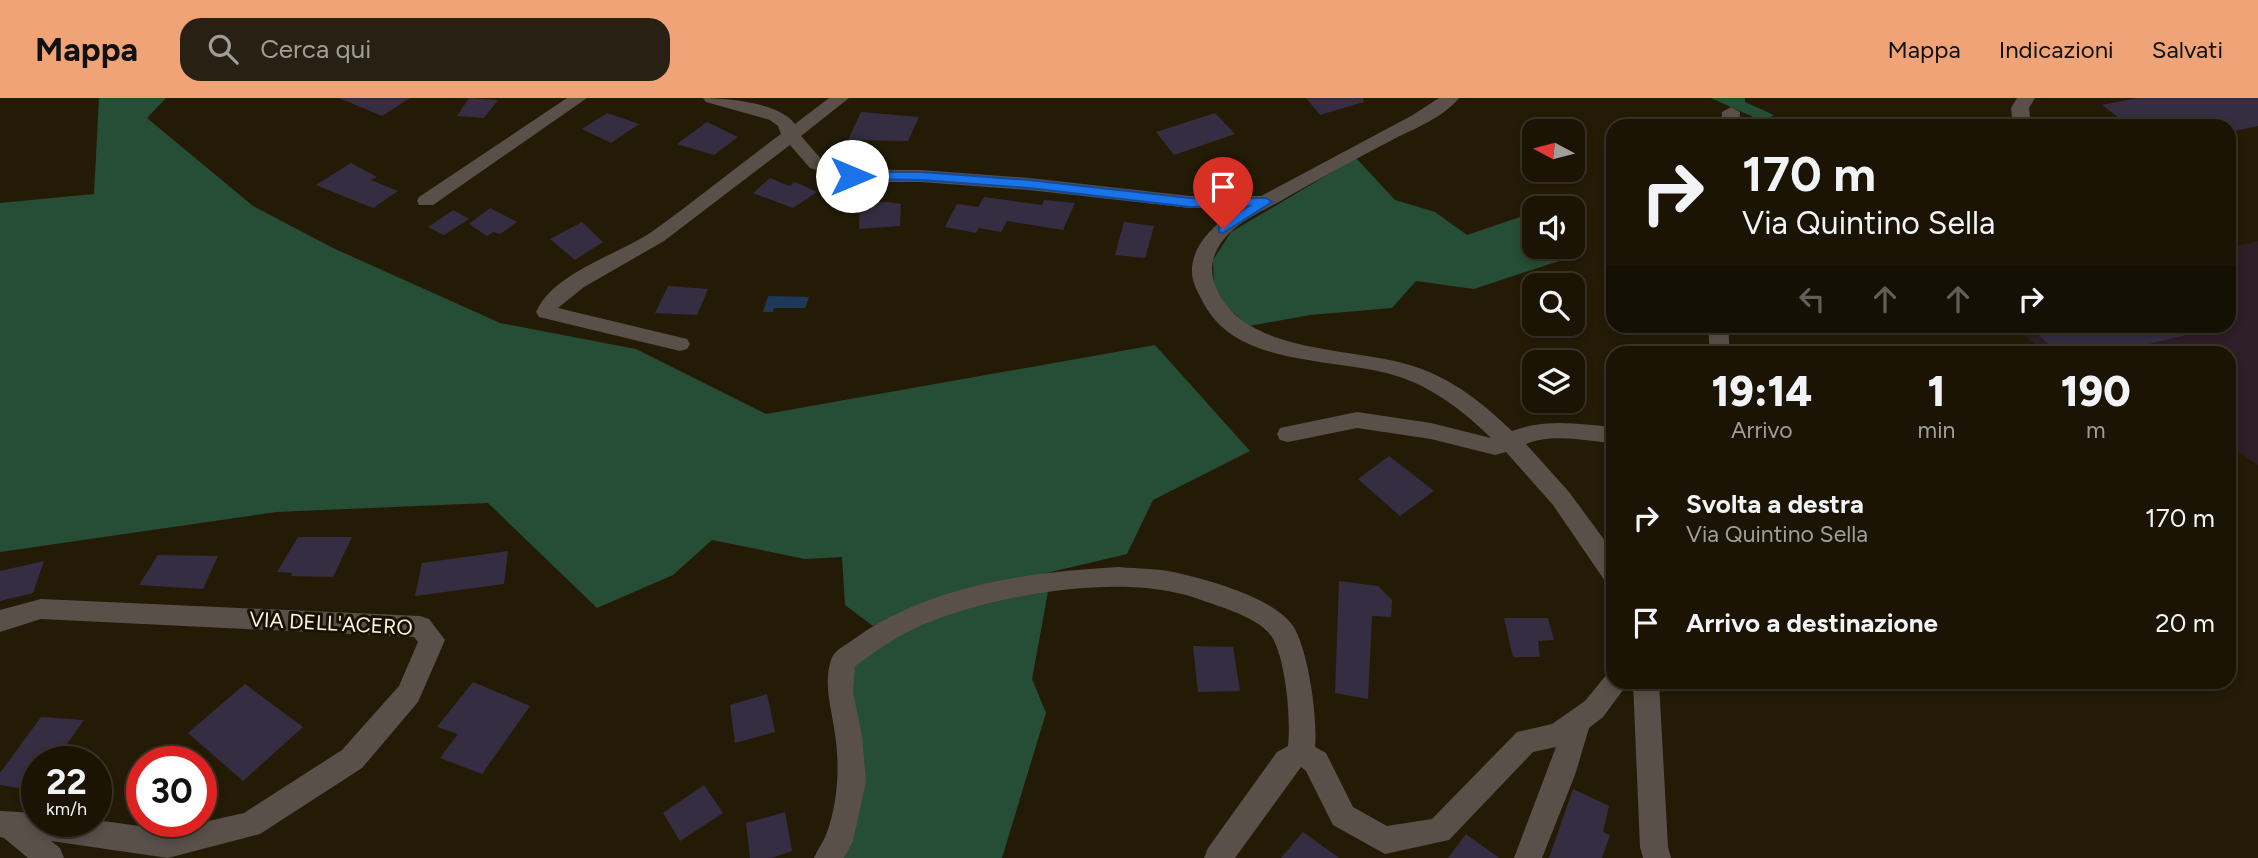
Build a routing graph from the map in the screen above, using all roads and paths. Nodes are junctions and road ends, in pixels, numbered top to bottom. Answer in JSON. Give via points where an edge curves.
{"nodes":[{"id":1,"x":578,"y":98,"type":"edge"},
{"id":2,"x":712,"y":98,"type":"edge"},
{"id":3,"x":840,"y":98,"type":"edge"},
{"id":4,"x":1450,"y":98,"type":"edge"},
{"id":5,"x":2026,"y":98,"type":"edge"},
{"id":6,"x":2021,"y":119,"type":"edge"},
{"id":7,"x":790,"y":134,"type":"junction"},
{"id":8,"x":426,"y":201,"type":"dead end"},
{"id":9,"x":1266,"y":202,"type":"junction"},
{"id":10,"x":680,"y":344,"type":"dead end"},
{"id":11,"x":1288,"y":434,"type":"dead end"},
{"id":12,"x":1606,"y":435,"type":"edge"},
{"id":13,"x":1510,"y":442,"type":"junction"},
{"id":14,"x":1606,"y":562,"type":"edge"},
{"id":15,"x":0,"y":621,"type":"edge"},
{"id":16,"x":1610,"y":689,"type":"edge"},
{"id":17,"x":1646,"y":689,"type":"edge"},
{"id":18,"x":1578,"y":720,"type":"junction"},
{"id":19,"x":1301,"y":752,"type":"junction"},
{"id":20,"x":4,"y":824,"type":"edge"},
{"id":21,"x":50,"y":858,"type":"edge"},
{"id":22,"x":828,"y":858,"type":"edge"},
{"id":23,"x":1218,"y":858,"type":"edge"},
{"id":24,"x":1528,"y":858,"type":"edge"},
{"id":25,"x":1657,"y":858,"type":"edge"}],
"edges":[{"from":1,"to":8,"type":"street"},
{"from":2,"to":7,"type":"street","via":[[776,116],[786,123]]},
{"from":3,"to":7,"type":"street"},
{"from":4,"to":9,"type":"street"},
{"from":5,"to":6,"type":"street","via":[[2020,108]]},
{"from":7,"to":9,"type":"street","via":[[816,164],[852,176],[1029,184],[1190,202]]},
{"from":7,"to":10,"type":"street","via":[[657,237],[577,282],[551,301],[546,312]]},
{"from":9,"to":13,"type":"street","via":[[1223,229],[1203,259],[1202,280],[1211,304],[1223,317],[1238,329],[1282,348],[1421,376],[1448,391]]},
{"from":11,"to":13,"type":"street","via":[[1357,420],[1495,447]]},
{"from":12,"to":13,"type":"street","via":[[1535,431]]},
{"from":13,"to":14,"type":"street","via":[[1577,520]]},
{"from":15,"to":20,"type":"street","name":"VIA DELL'ACERO","via":[[41,609],[420,626],[432,640],[410,694],[352,759],[250,825],[168,844]]},
{"from":16,"to":18,"type":"street"},
{"from":17,"to":25,"type":"street"},
{"from":18,"to":19,"type":"street","via":[[1558,735],[1526,741],[1439,831],[1385,840],[1343,816],[1316,762]]},
{"from":18,"to":24,"type":"street","via":[[1562,775]]},
{"from":19,"to":22,"type":"street","via":[[1304,726],[1296,672],[1282,630],[1251,607],[1176,582],[1119,577],[1050,581],[944,605],[882,633],[844,661],[840,692],[852,782],[839,841]]},
{"from":19,"to":23,"type":"street","via":[[1287,761]]},
{"from":20,"to":21,"type":"lane"}]}
